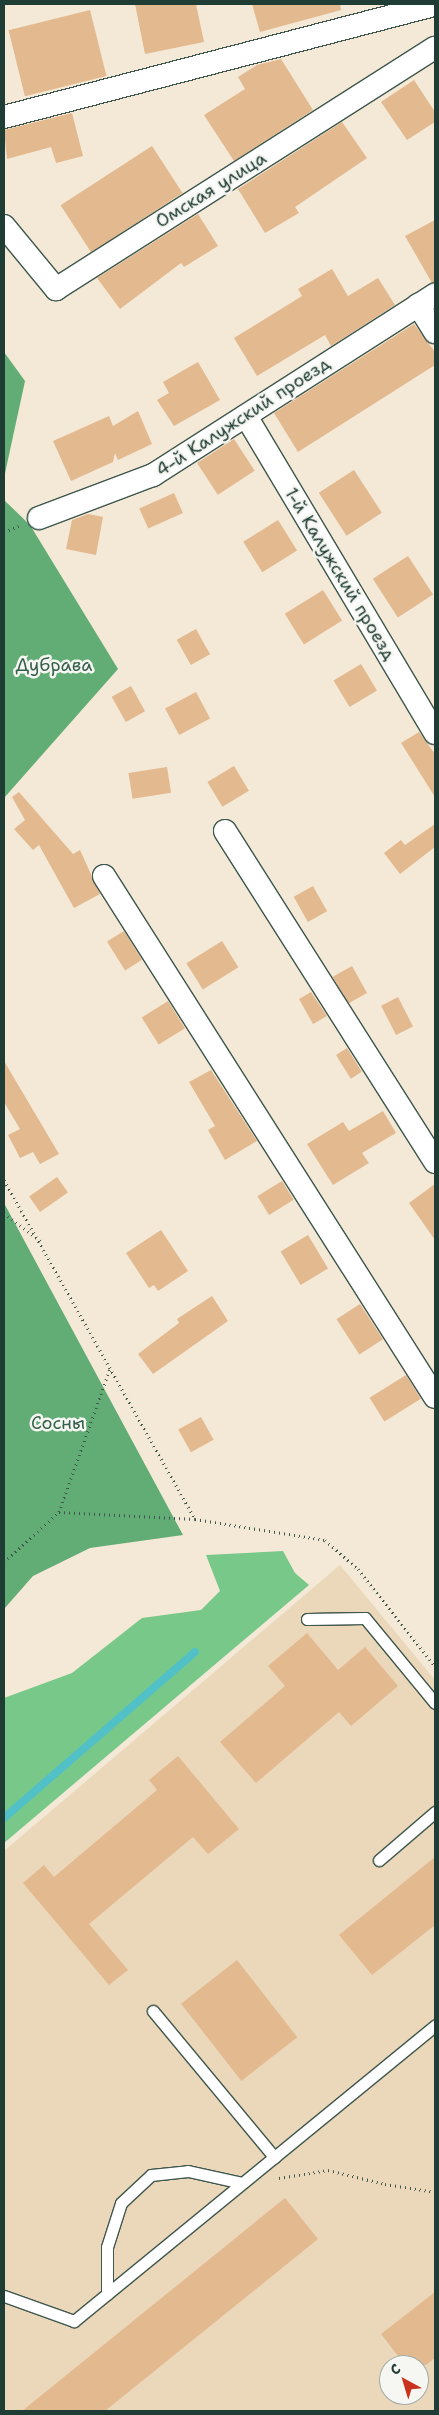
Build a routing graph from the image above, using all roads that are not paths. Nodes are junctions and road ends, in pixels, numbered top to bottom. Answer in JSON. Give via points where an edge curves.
{"nodes":[{"id":1,"x":435,"y":4,"type":"edge"},
{"id":2,"x":435,"y":48,"type":"edge"},
{"id":3,"x":4,"y":117,"type":"edge"},
{"id":4,"x":4,"y":226,"type":"edge"},
{"id":5,"x":427,"y":300,"type":"edge"},
{"id":6,"x":435,"y":332,"type":"edge"},
{"id":7,"x":246,"y":416,"type":"junction"},
{"id":8,"x":39,"y":518,"type":"dead end"},
{"id":9,"x":435,"y":733,"type":"edge"},
{"id":10,"x":225,"y":831,"type":"dead end"},
{"id":11,"x":104,"y":876,"type":"dead end"},
{"id":12,"x":435,"y":1162,"type":"edge"},
{"id":13,"x":435,"y":1397,"type":"edge"},
{"id":14,"x":308,"y":1619,"type":"dead end"},
{"id":15,"x":435,"y":1703,"type":"edge"},
{"id":16,"x":435,"y":1812,"type":"edge"},
{"id":17,"x":379,"y":1860,"type":"dead end"},
{"id":18,"x":154,"y":2011,"type":"dead end"},
{"id":19,"x":435,"y":2025,"type":"edge"},
{"id":20,"x":274,"y":2157,"type":"junction"},
{"id":21,"x":242,"y":2183,"type":"junction"},
{"id":22,"x":107,"y":2294,"type":"junction"},
{"id":23,"x":4,"y":2296,"type":"edge"}],
"edges":[{"from":1,"to":3,"type":"street"},
{"from":2,"to":4,"type":"street","name":"Омская улица","via":[[56,289]]},
{"from":5,"to":6,"type":"street"},
{"from":5,"to":7,"type":"street","name":"4-й Калужский проезд"},
{"from":7,"to":8,"type":"street","name":"4-й Калужский проезд","via":[[153,475]]},
{"from":7,"to":9,"type":"street","name":"1-й Калужский проезд"},
{"from":10,"to":12,"type":"street"},
{"from":11,"to":13,"type":"street"},
{"from":14,"to":15,"type":"lane","via":[[365,1618]]},
{"from":16,"to":17,"type":"lane"},
{"from":18,"to":20,"type":"lane"},
{"from":19,"to":20,"type":"lane"},
{"from":20,"to":21,"type":"lane"},
{"from":21,"to":22,"type":"lane"},
{"from":21,"to":22,"type":"lane","via":[[188,2171],[151,2175],[120,2203],[107,2247]]},
{"from":22,"to":23,"type":"lane","via":[[74,2321]]}]}
